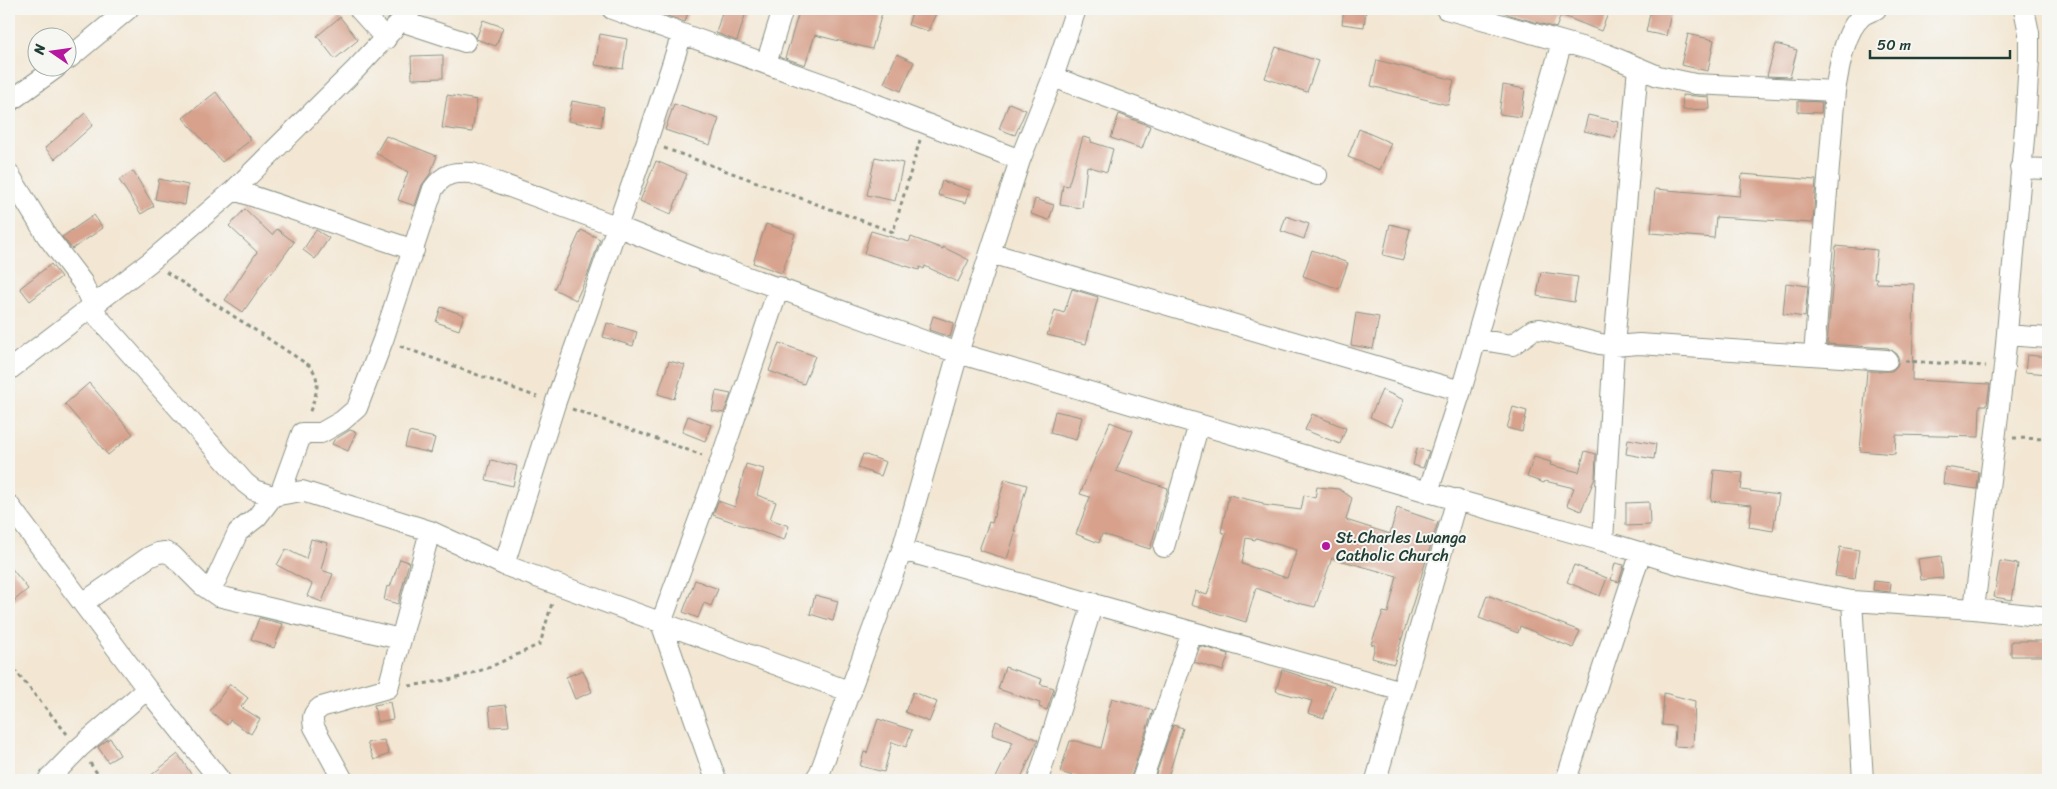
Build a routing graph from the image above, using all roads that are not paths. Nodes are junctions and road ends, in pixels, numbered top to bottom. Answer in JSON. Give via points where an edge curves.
{"nodes":[{"id":1,"x":359,"y":9,"type":"edge"},
{"id":2,"x":612,"y":9,"type":"edge"},
{"id":3,"x":783,"y":9,"type":"edge"},
{"id":4,"x":1076,"y":9,"type":"edge"},
{"id":5,"x":1876,"y":9,"type":"edge"},
{"id":6,"x":2024,"y":9,"type":"edge"},
{"id":7,"x":124,"y":10,"type":"edge"},
{"id":8,"x":1459,"y":11,"type":"edge"},
{"id":9,"x":407,"y":15,"type":"edge"},
{"id":10,"x":682,"y":34,"type":"junction"},
{"id":11,"x":386,"y":39,"type":"junction"},
{"id":12,"x":465,"y":42,"type":"dead end"},
{"id":13,"x":1562,"y":42,"type":"junction"},
{"id":14,"x":78,"y":50,"type":"edge"},
{"id":15,"x":766,"y":64,"type":"junction"},
{"id":16,"x":1638,"y":67,"type":"junction"},
{"id":17,"x":1052,"y":77,"type":"junction"},
{"id":18,"x":42,"y":78,"type":"edge"},
{"id":19,"x":1835,"y":91,"type":"junction"},
{"id":20,"x":9,"y":102,"type":"edge"},
{"id":21,"x":1020,"y":160,"type":"junction"},
{"id":22,"x":2020,"y":168,"type":"junction"},
{"id":23,"x":2048,"y":169,"type":"edge"},
{"id":24,"x":9,"y":174,"type":"edge"},
{"id":25,"x":1317,"y":175,"type":"dead end"},
{"id":26,"x":234,"y":190,"type":"junction"},
{"id":27,"x":616,"y":226,"type":"junction"},
{"id":28,"x":414,"y":250,"type":"junction"},
{"id":29,"x":990,"y":253,"type":"junction"},
{"id":30,"x":778,"y":287,"type":"junction"},
{"id":31,"x":92,"y":308,"type":"junction"},
{"id":32,"x":2007,"y":335,"type":"junction"},
{"id":33,"x":2048,"y":338,"type":"edge"},
{"id":34,"x":1476,"y":339,"type":"junction"},
{"id":35,"x":1614,"y":346,"type":"junction"},
{"id":36,"x":958,"y":353,"type":"junction"},
{"id":37,"x":1814,"y":354,"type":"junction"},
{"id":38,"x":1886,"y":360,"type":"road end"},
{"id":39,"x":9,"y":370,"type":"edge"},
{"id":40,"x":1460,"y":391,"type":"junction"},
{"id":41,"x":1199,"y":424,"type":"junction"},
{"id":42,"x":1428,"y":492,"type":"junction"},
{"id":43,"x":276,"y":495,"type":"junction"},
{"id":44,"x":1457,"y":499,"type":"junction"},
{"id":45,"x":9,"y":505,"type":"edge"},
{"id":46,"x":430,"y":531,"type":"junction"},
{"id":47,"x":1602,"y":540,"type":"junction"},
{"id":48,"x":1164,"y":547,"type":"dead end"},
{"id":49,"x":902,"y":550,"type":"junction"},
{"id":50,"x":1641,"y":552,"type":"junction"},
{"id":51,"x":504,"y":565,"type":"junction"},
{"id":52,"x":216,"y":580,"type":"dead end"},
{"id":53,"x":1852,"y":601,"type":"junction"},
{"id":54,"x":82,"y":603,"type":"junction"},
{"id":55,"x":1093,"y":603,"type":"junction"},
{"id":56,"x":1974,"y":609,"type":"junction"},
{"id":57,"x":2048,"y":618,"type":"edge"},
{"id":58,"x":662,"y":624,"type":"junction"},
{"id":59,"x":1192,"y":632,"type":"junction"},
{"id":60,"x":400,"y":638,"type":"junction"},
{"id":61,"x":147,"y":689,"type":"junction"},
{"id":62,"x":1402,"y":691,"type":"junction"},
{"id":63,"x":851,"y":692,"type":"junction"},
{"id":64,"x":48,"y":780,"type":"edge"},
{"id":65,"x":220,"y":780,"type":"edge"},
{"id":66,"x":343,"y":780,"type":"edge"},
{"id":67,"x":716,"y":780,"type":"edge"},
{"id":68,"x":815,"y":780,"type":"edge"},
{"id":69,"x":1038,"y":780,"type":"edge"},
{"id":70,"x":1142,"y":780,"type":"edge"},
{"id":71,"x":1376,"y":780,"type":"edge"},
{"id":72,"x":1566,"y":780,"type":"edge"},
{"id":73,"x":1863,"y":780,"type":"edge"}],
"edges":[{"from":1,"to":11,"type":"street"},
{"from":2,"to":10,"type":"street"},
{"from":3,"to":15,"type":"street"},
{"from":4,"to":17,"type":"street"},
{"from":5,"to":19,"type":"street","via":[[1861,17],[1850,34],[1840,62]]},
{"from":6,"to":22,"type":"street","via":[[2029,59]]},
{"from":7,"to":14,"type":"street"},
{"from":8,"to":13,"type":"street"},
{"from":9,"to":11,"type":"street"},
{"from":9,"to":12,"type":"street"},
{"from":10,"to":15,"type":"street"},
{"from":10,"to":27,"type":"street"},
{"from":11,"to":26,"type":"street"},
{"from":13,"to":16,"type":"street"},
{"from":13,"to":34,"type":"street"},
{"from":15,"to":21,"type":"street"},
{"from":16,"to":19,"type":"street","via":[[1658,76],[1696,84]]},
{"from":16,"to":35,"type":"street"},
{"from":17,"to":21,"type":"street"},
{"from":17,"to":25,"type":"street"},
{"from":18,"to":20,"type":"street"},
{"from":19,"to":37,"type":"street"},
{"from":21,"to":29,"type":"street"},
{"from":22,"to":23,"type":"street"},
{"from":22,"to":32,"type":"street"},
{"from":24,"to":31,"type":"street","via":[[82,282]]},
{"from":26,"to":28,"type":"street"},
{"from":26,"to":31,"type":"street"},
{"from":27,"to":28,"type":"street","via":[[472,173],[456,172],[439,181],[433,189]]},
{"from":27,"to":30,"type":"street"},
{"from":27,"to":51,"type":"street"},
{"from":28,"to":43,"type":"street","via":[[357,408],[321,433],[302,433]]},
{"from":29,"to":36,"type":"street"},
{"from":29,"to":40,"type":"street"},
{"from":30,"to":36,"type":"street"},
{"from":30,"to":58,"type":"street"},
{"from":31,"to":39,"type":"street"},
{"from":31,"to":43,"type":"street","via":[[246,483],[254,490]]},
{"from":32,"to":33,"type":"street"},
{"from":32,"to":56,"type":"street"},
{"from":34,"to":35,"type":"street","via":[[1512,345],[1533,330],[1540,329]]},
{"from":34,"to":40,"type":"street"},
{"from":35,"to":37,"type":"street","via":[[1639,344]]},
{"from":35,"to":47,"type":"street"},
{"from":36,"to":41,"type":"street"},
{"from":36,"to":49,"type":"street"},
{"from":37,"to":38,"type":"street"},
{"from":40,"to":42,"type":"street"},
{"from":41,"to":42,"type":"street"},
{"from":41,"to":48,"type":"street"},
{"from":42,"to":44,"type":"street"},
{"from":43,"to":46,"type":"street","via":[[302,491]]},
{"from":43,"to":52,"type":"street","via":[[257,517],[238,532]]},
{"from":44,"to":47,"type":"street"},
{"from":44,"to":62,"type":"street"},
{"from":45,"to":54,"type":"street"},
{"from":46,"to":51,"type":"street"},
{"from":46,"to":60,"type":"street"},
{"from":47,"to":50,"type":"street"},
{"from":49,"to":55,"type":"street"},
{"from":49,"to":63,"type":"street"},
{"from":50,"to":53,"type":"street","via":[[1762,584]]},
{"from":50,"to":72,"type":"street"},
{"from":51,"to":58,"type":"street"},
{"from":53,"to":56,"type":"street"},
{"from":53,"to":73,"type":"street"},
{"from":54,"to":60,"type":"street","via":[[148,558],[165,552],[218,596]]},
{"from":54,"to":61,"type":"street"},
{"from":55,"to":59,"type":"street"},
{"from":55,"to":69,"type":"street"},
{"from":56,"to":57,"type":"street"},
{"from":58,"to":63,"type":"street"},
{"from":58,"to":67,"type":"street"},
{"from":59,"to":62,"type":"street"},
{"from":59,"to":70,"type":"street"},
{"from":60,"to":66,"type":"street","via":[[388,688],[320,707],[314,712],[314,727]]},
{"from":61,"to":64,"type":"street","via":[[79,748]]},
{"from":61,"to":65,"type":"street"},
{"from":62,"to":71,"type":"street"},
{"from":63,"to":68,"type":"street"}]}
